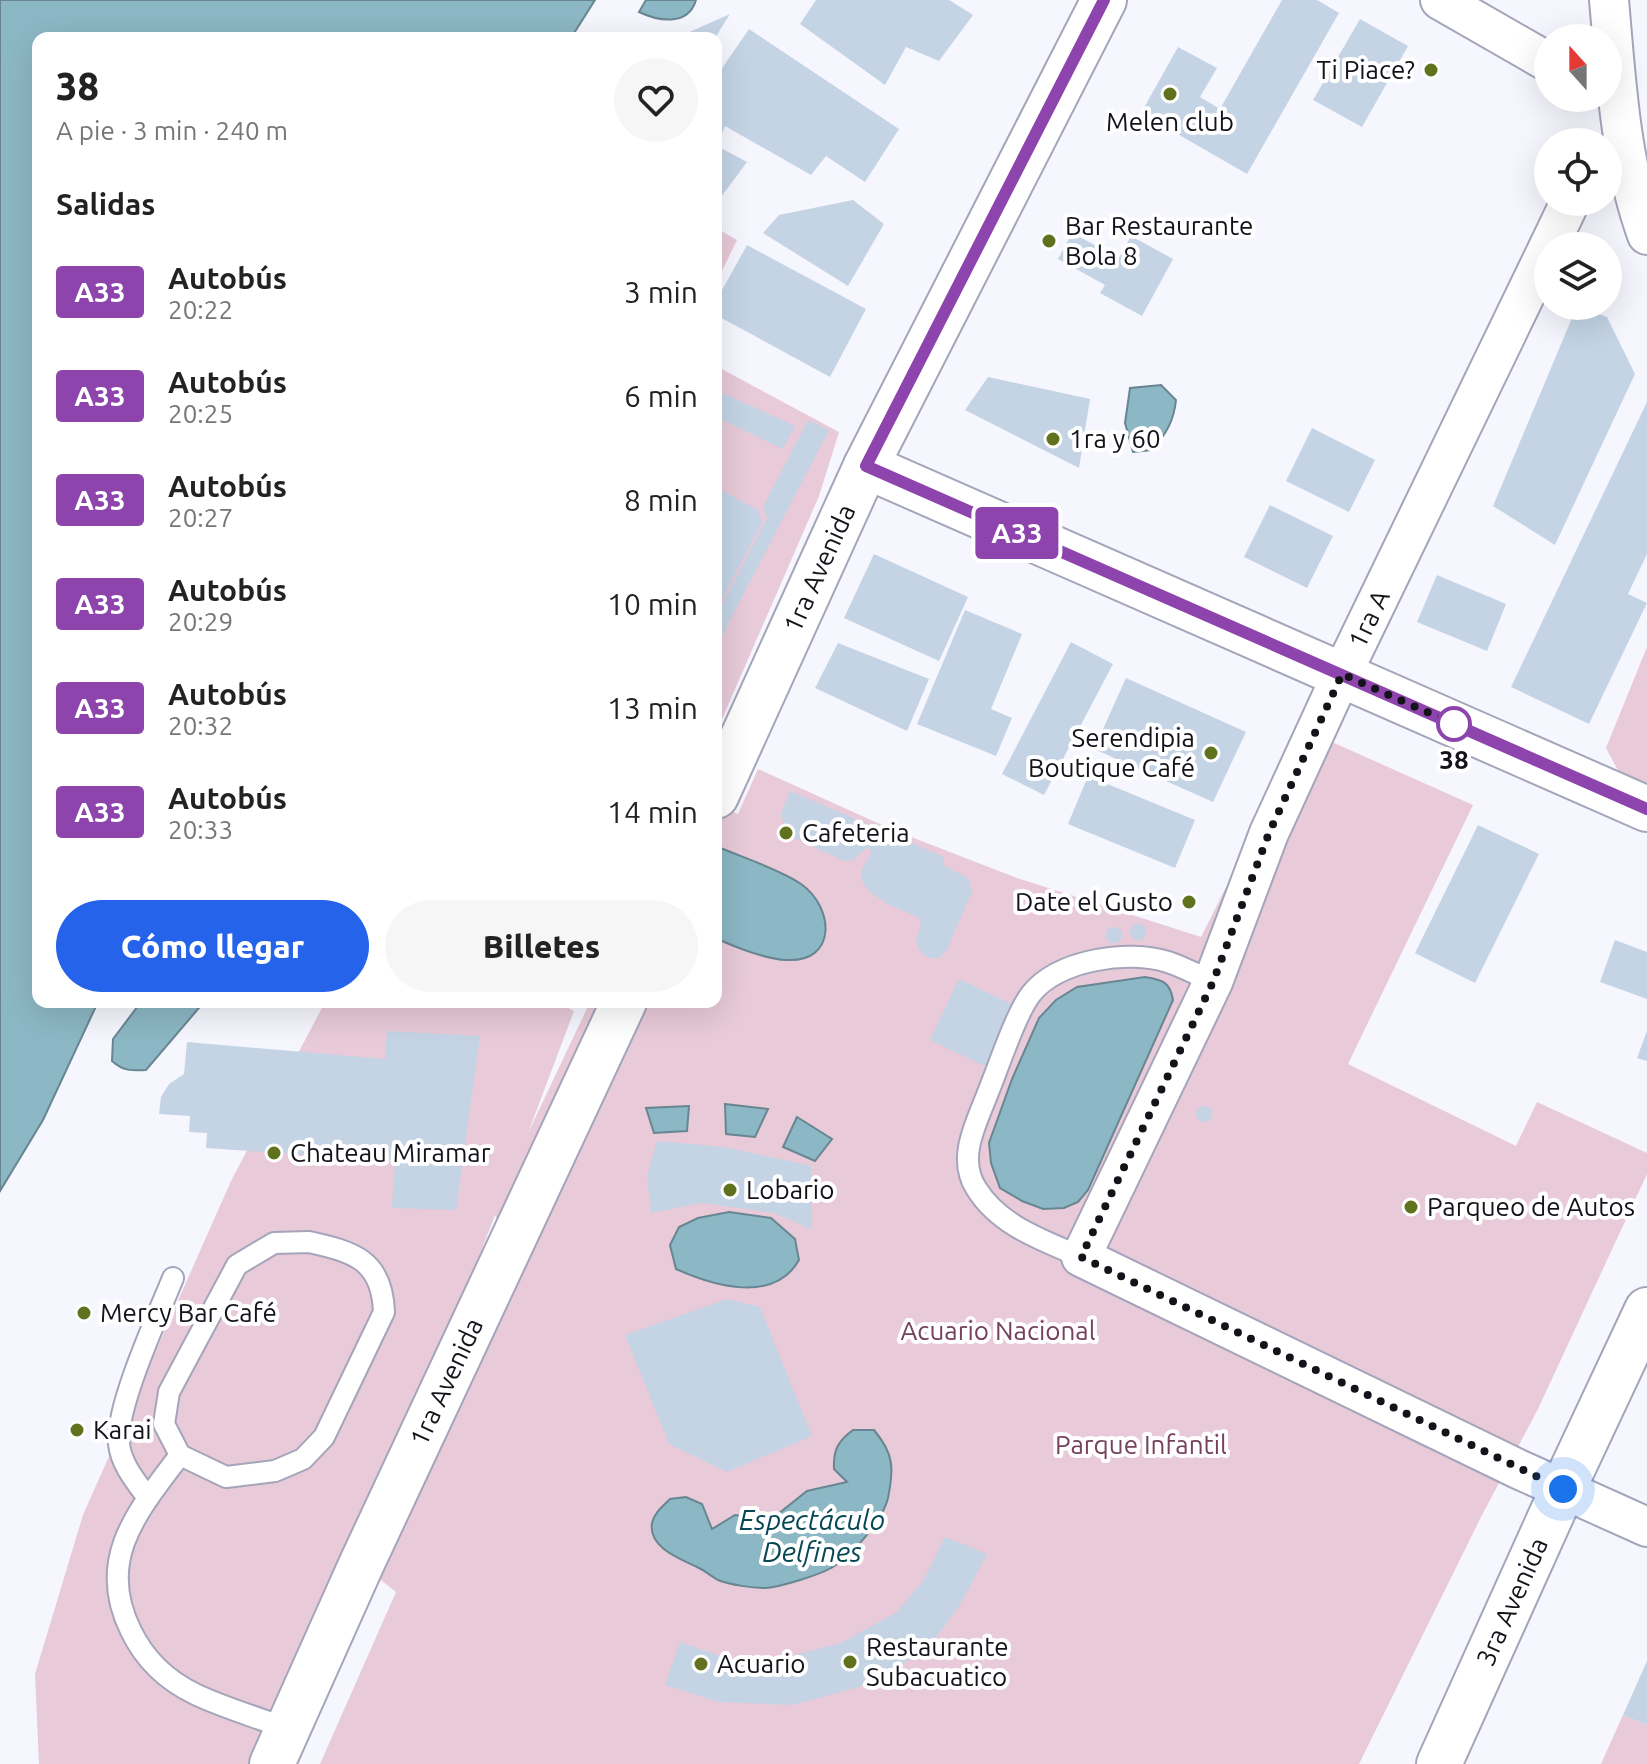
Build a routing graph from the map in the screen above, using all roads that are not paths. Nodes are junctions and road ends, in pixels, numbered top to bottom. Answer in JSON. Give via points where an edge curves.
{"nodes":[{"id":1,"x":1104,"y":0,"type":"edge"},
{"id":2,"x":1440,"y":0,"type":"edge"},
{"id":3,"x":1609,"y":0,"type":"edge"},
{"id":4,"x":1534,"y":54,"type":"edge"},
{"id":5,"x":1625,"y":98,"type":"edge"},
{"id":6,"x":1607,"y":128,"type":"edge"},
{"id":7,"x":1647,"y":235,"type":"edge"},
{"id":8,"x":1534,"y":276,"type":"edge"},
{"id":9,"x":866,"y":466,"type":"junction"},
{"id":10,"x":1342,"y":674,"type":"junction"},
{"id":11,"x":724,"y":779,"type":"edge"},
{"id":12,"x":1647,"y":809,"type":"edge"},
{"id":13,"x":1213,"y":982,"type":"junction"},
{"id":14,"x":620,"y":1011,"type":"edge"},
{"id":15,"x":1081,"y":1257,"type":"junction"},
{"id":16,"x":173,"y":1278,"type":"dead end"},
{"id":17,"x":1647,"y":1310,"type":"edge"},
{"id":18,"x":180,"y":1455,"type":"junction"},
{"id":19,"x":1563,"y":1489,"type":"junction"},
{"id":20,"x":148,"y":1498,"type":"junction"},
{"id":21,"x":1647,"y":1527,"type":"edge"},
{"id":22,"x":280,"y":1746,"type":"edge"},
{"id":23,"x":1439,"y":1764,"type":"edge"}],
"edges":[{"from":1,"to":9,"type":"street","name":"1ra Avenida"},
{"from":2,"to":4,"type":"street"},
{"from":3,"to":5,"type":"street"},
{"from":5,"to":6,"type":"street"},
{"from":5,"to":7,"type":"street","via":[[1635,204]]},
{"from":8,"to":10,"type":"street","name":"1ra A"},
{"from":9,"to":10,"type":"street"},
{"from":9,"to":11,"type":"street","name":"1ra Avenida"},
{"from":10,"to":12,"type":"street"},
{"from":10,"to":13,"type":"street","name":"1ra A","via":[[1269,833]]},
{"from":13,"to":15,"type":"street","name":"1ra A"},
{"from":13,"to":15,"type":"lane","via":[[1166,961],[1129,957],[1067,969],[1030,995],[971,1136],[967,1162],[975,1187],[992,1208],[1020,1230]]},
{"from":14,"to":22,"type":"street","name":"1ra Avenida"},
{"from":15,"to":19,"type":"street"},
{"from":16,"to":20,"type":"lane","via":[[122,1417],[119,1444],[128,1471]]},
{"from":17,"to":19,"type":"street","name":"3ra Avenida"},
{"from":18,"to":18,"type":"lane","via":[[164,1424],[169,1392],[237,1265],[274,1243],[309,1242],[345,1250],[369,1265],[383,1289],[384,1312],[324,1437],[303,1459],[275,1471],[226,1477]]},
{"from":18,"to":20,"type":"lane"},
{"from":19,"to":21,"type":"street"},
{"from":19,"to":23,"type":"street","name":"3ra Avenida"},
{"from":20,"to":22,"type":"lane","via":[[124,1539],[115,1575],[121,1611],[137,1645],[159,1672]]}]}
